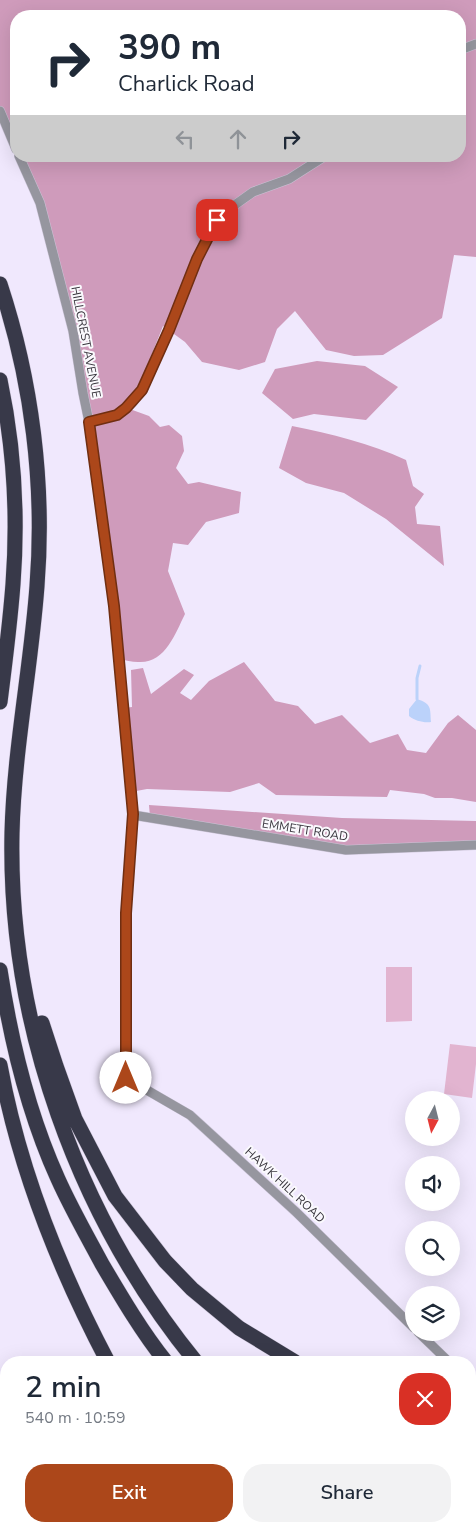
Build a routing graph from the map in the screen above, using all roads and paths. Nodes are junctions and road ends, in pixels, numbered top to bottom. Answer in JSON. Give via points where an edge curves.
{"nodes":[{"id":1,"x":0,"y":111,"type":"edge"},
{"id":2,"x":10,"y":135,"type":"edge"},
{"id":3,"x":22,"y":162,"type":"edge"},
{"id":4,"x":316,"y":162,"type":"edge"},
{"id":5,"x":0,"y":284,"type":"edge"},
{"id":6,"x":0,"y":380,"type":"edge"},
{"id":7,"x":89,"y":422,"type":"junction"},
{"id":8,"x":13,"y":584,"type":"junction"},
{"id":9,"x":0,"y":649,"type":"edge"},
{"id":10,"x":0,"y":702,"type":"edge"},
{"id":11,"x":133,"y":814,"type":"junction"},
{"id":12,"x":476,"y":845,"type":"edge"},
{"id":13,"x":19,"y":950,"type":"junction"},
{"id":14,"x":0,"y":970,"type":"edge"},
{"id":15,"x":0,"y":1065,"type":"edge"},
{"id":16,"x":126,"y":1078,"type":"joint"},
{"id":17,"x":405,"y":1319,"type":"edge"},
{"id":18,"x":427,"y":1341,"type":"edge"},
{"id":19,"x":105,"y":1356,"type":"edge"},
{"id":20,"x":161,"y":1356,"type":"edge"},
{"id":21,"x":191,"y":1356,"type":"edge"},
{"id":22,"x":285,"y":1356,"type":"edge"},
{"id":23,"x":443,"y":1356,"type":"edge"}],
"edges":[{"from":1,"to":2,"type":"street"},
{"from":3,"to":7,"type":"street","name":"HILLCREST AVENUE","via":[[43,212],[73,330]]},
{"from":4,"to":7,"type":"street","via":[[289,179],[253,192],[217,220],[197,259],[142,390],[117,415]]},
{"from":5,"to":13,"type":"highway","via":[[30,408],[40,525],[37,586],[12,834]]},
{"from":6,"to":8,"type":"highway","via":[[12,461],[15,521]]},
{"from":7,"to":11,"type":"street","name":"HILLCREST AVENUE","via":[[114,606]]},
{"from":8,"to":9,"type":"highway"},
{"from":8,"to":10,"type":"highway"},
{"from":11,"to":12,"type":"street","name":"EMMETT ROAD","via":[[346,850]]},
{"from":11,"to":16,"type":"street","name":"HILLCREST AVENUE","via":[[126,913]]},
{"from":13,"to":21,"type":"highway","via":[[44,1069],[86,1183],[142,1287]]},
{"from":13,"to":22,"type":"highway","via":[[75,1119],[115,1196],[165,1261],[192,1289],[239,1328]]},
{"from":14,"to":20,"type":"highway","via":[[18,1062],[35,1121],[58,1179],[122,1298]]},
{"from":15,"to":19,"type":"highway","via":[[15,1132],[34,1194],[58,1258]]},
{"from":16,"to":17,"type":"street","name":"HAWK HILL ROAD","via":[[190,1116],[296,1212]]},
{"from":18,"to":23,"type":"street"}]}
